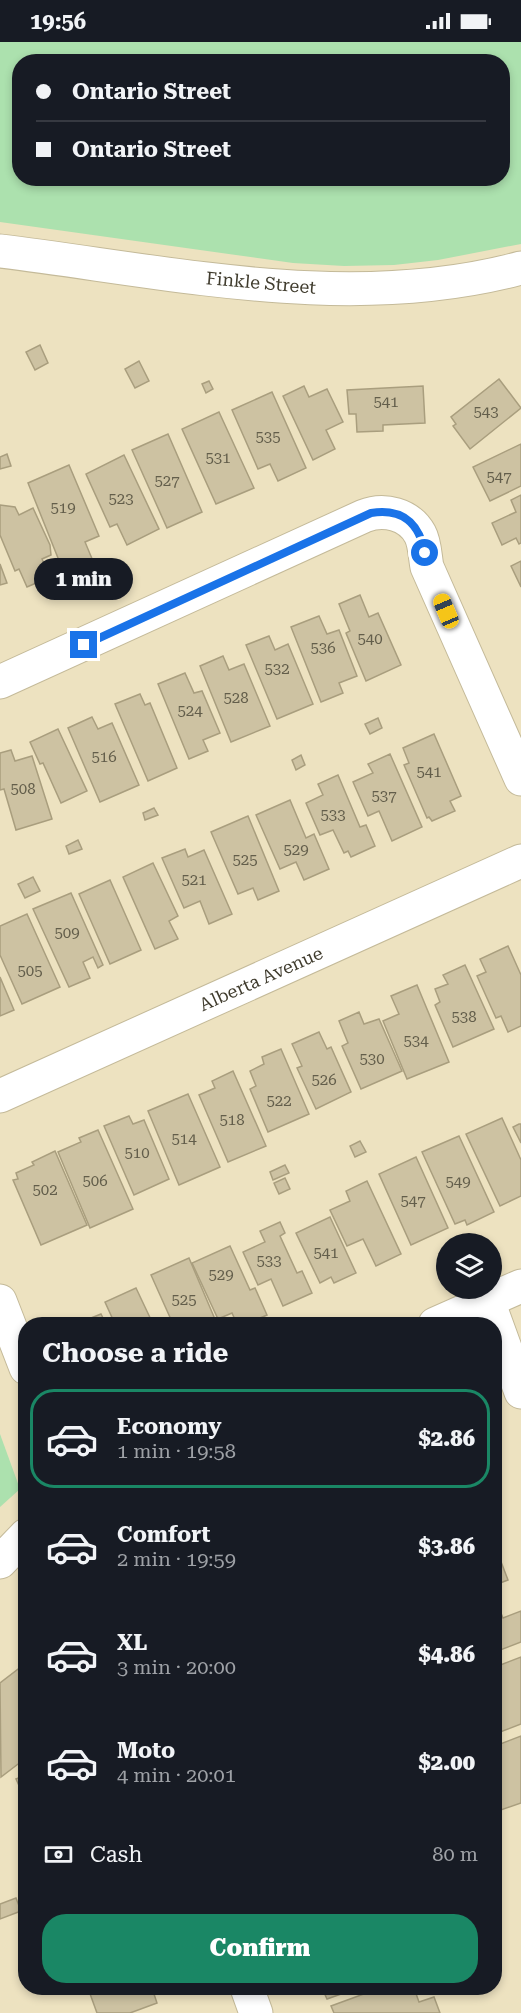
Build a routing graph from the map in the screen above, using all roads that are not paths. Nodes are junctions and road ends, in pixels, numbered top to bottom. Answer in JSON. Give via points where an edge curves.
{"nodes":[{"id":1,"x":0,"y":251,"type":"edge"},
{"id":2,"x":521,"y":268,"type":"edge"},
{"id":3,"x":0,"y":682,"type":"edge"},
{"id":4,"x":521,"y":779,"type":"edge"},
{"id":5,"x":521,"y":861,"type":"edge"},
{"id":6,"x":0,"y":1096,"type":"edge"},
{"id":7,"x":521,"y":1286,"type":"edge"},
{"id":8,"x":488,"y":1301,"type":"junction"},
{"id":9,"x":0,"y":1302,"type":"edge"},
{"id":10,"x":451,"y":1317,"type":"edge"},
{"id":11,"x":494,"y":1317,"type":"edge"},
{"id":12,"x":502,"y":1340,"type":"edge"},
{"id":13,"x":18,"y":1348,"type":"edge"},
{"id":14,"x":521,"y":1392,"type":"edge"},
{"id":15,"x":18,"y":1543,"type":"edge"},
{"id":16,"x":0,"y":1562,"type":"edge"},
{"id":17,"x":250,"y":1995,"type":"edge"},
{"id":18,"x":256,"y":2013,"type":"edge"}],
"edges":[{"from":1,"to":2,"type":"street","name":"Finkle Street","via":[[282,287],[428,286]]},
{"from":3,"to":4,"type":"street","via":[[364,516],[389,513],[409,521],[420,534],[428,567]]},
{"from":5,"to":6,"type":"street","name":"Alberta Avenue"},
{"from":7,"to":8,"type":"street"},
{"from":8,"to":10,"type":"street"},
{"from":8,"to":11,"type":"street"},
{"from":9,"to":13,"type":"street"},
{"from":12,"to":14,"type":"street"},
{"from":15,"to":16,"type":"street"},
{"from":17,"to":18,"type":"street"}]}
